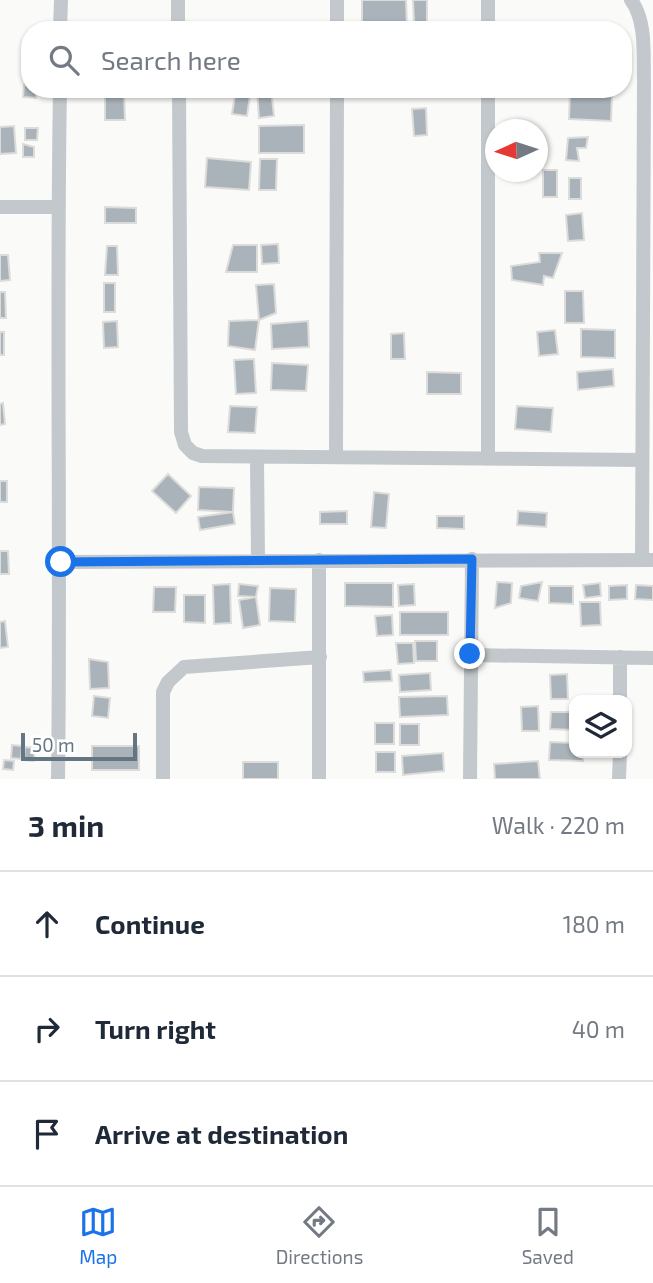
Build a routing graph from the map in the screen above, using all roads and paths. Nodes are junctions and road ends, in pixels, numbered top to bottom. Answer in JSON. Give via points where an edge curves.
{"nodes":[{"id":1,"x":61,"y":0,"type":"edge"},
{"id":2,"x":178,"y":0,"type":"edge"},
{"id":3,"x":337,"y":0,"type":"edge"},
{"id":4,"x":488,"y":0,"type":"edge"},
{"id":5,"x":631,"y":0,"type":"edge"},
{"id":6,"x":60,"y":21,"type":"edge"},
{"id":7,"x":178,"y":21,"type":"edge"},
{"id":8,"x":337,"y":21,"type":"edge"},
{"id":9,"x":488,"y":21,"type":"edge"},
{"id":10,"x":649,"y":82,"type":"edge"},
{"id":11,"x":60,"y":98,"type":"edge"},
{"id":12,"x":178,"y":98,"type":"edge"},
{"id":13,"x":337,"y":98,"type":"edge"},
{"id":14,"x":488,"y":98,"type":"edge"},
{"id":15,"x":0,"y":207,"type":"edge"},
{"id":16,"x":58,"y":207,"type":"junction"},
{"id":17,"x":649,"y":236,"type":"edge"},
{"id":18,"x":335,"y":456,"type":"junction"},
{"id":19,"x":257,"y":458,"type":"junction"},
{"id":20,"x":488,"y":458,"type":"junction"},
{"id":21,"x":642,"y":460,"type":"junction"},
{"id":22,"x":472,"y":559,"type":"junction"},
{"id":23,"x":258,"y":560,"type":"junction"},
{"id":24,"x":319,"y":560,"type":"junction"},
{"id":25,"x":647,"y":560,"type":"edge"},
{"id":26,"x":61,"y":562,"type":"junction"},
{"id":27,"x":470,"y":654,"type":"junction"},
{"id":28,"x":320,"y":657,"type":"junction"},
{"id":29,"x":620,"y":657,"type":"junction"},
{"id":30,"x":653,"y":658,"type":"edge"},
{"id":31,"x":620,"y":695,"type":"edge"},
{"id":32,"x":620,"y":758,"type":"edge"},
{"id":33,"x":58,"y":779,"type":"edge"},
{"id":34,"x":163,"y":779,"type":"edge"},
{"id":35,"x":319,"y":779,"type":"edge"},
{"id":36,"x":470,"y":779,"type":"edge"},
{"id":37,"x":620,"y":779,"type":"edge"}],
"edges":[{"from":1,"to":6,"type":"street"},
{"from":2,"to":7,"type":"street"},
{"from":3,"to":8,"type":"street"},
{"from":4,"to":9,"type":"street"},
{"from":5,"to":10,"type":"street","via":[[638,10]]},
{"from":10,"to":17,"type":"street"},
{"from":11,"to":16,"type":"street"},
{"from":12,"to":19,"type":"street","via":[[181,432],[193,453]]},
{"from":13,"to":18,"type":"street"},
{"from":14,"to":20,"type":"street"},
{"from":15,"to":16,"type":"street"},
{"from":16,"to":26,"type":"street"},
{"from":17,"to":21,"type":"street"},
{"from":18,"to":19,"type":"street"},
{"from":18,"to":20,"type":"street"},
{"from":19,"to":23,"type":"street"},
{"from":20,"to":21,"type":"street"},
{"from":21,"to":25,"type":"street"},
{"from":22,"to":24,"type":"street"},
{"from":22,"to":25,"type":"street"},
{"from":22,"to":27,"type":"street"},
{"from":23,"to":24,"type":"street"},
{"from":23,"to":26,"type":"street"},
{"from":24,"to":28,"type":"street"},
{"from":26,"to":33,"type":"street"},
{"from":27,"to":29,"type":"street"},
{"from":27,"to":36,"type":"street"},
{"from":28,"to":34,"type":"street","via":[[184,667],[163,692]]},
{"from":28,"to":35,"type":"street"},
{"from":29,"to":30,"type":"street"},
{"from":29,"to":31,"type":"street"},
{"from":32,"to":37,"type":"street"}]}
